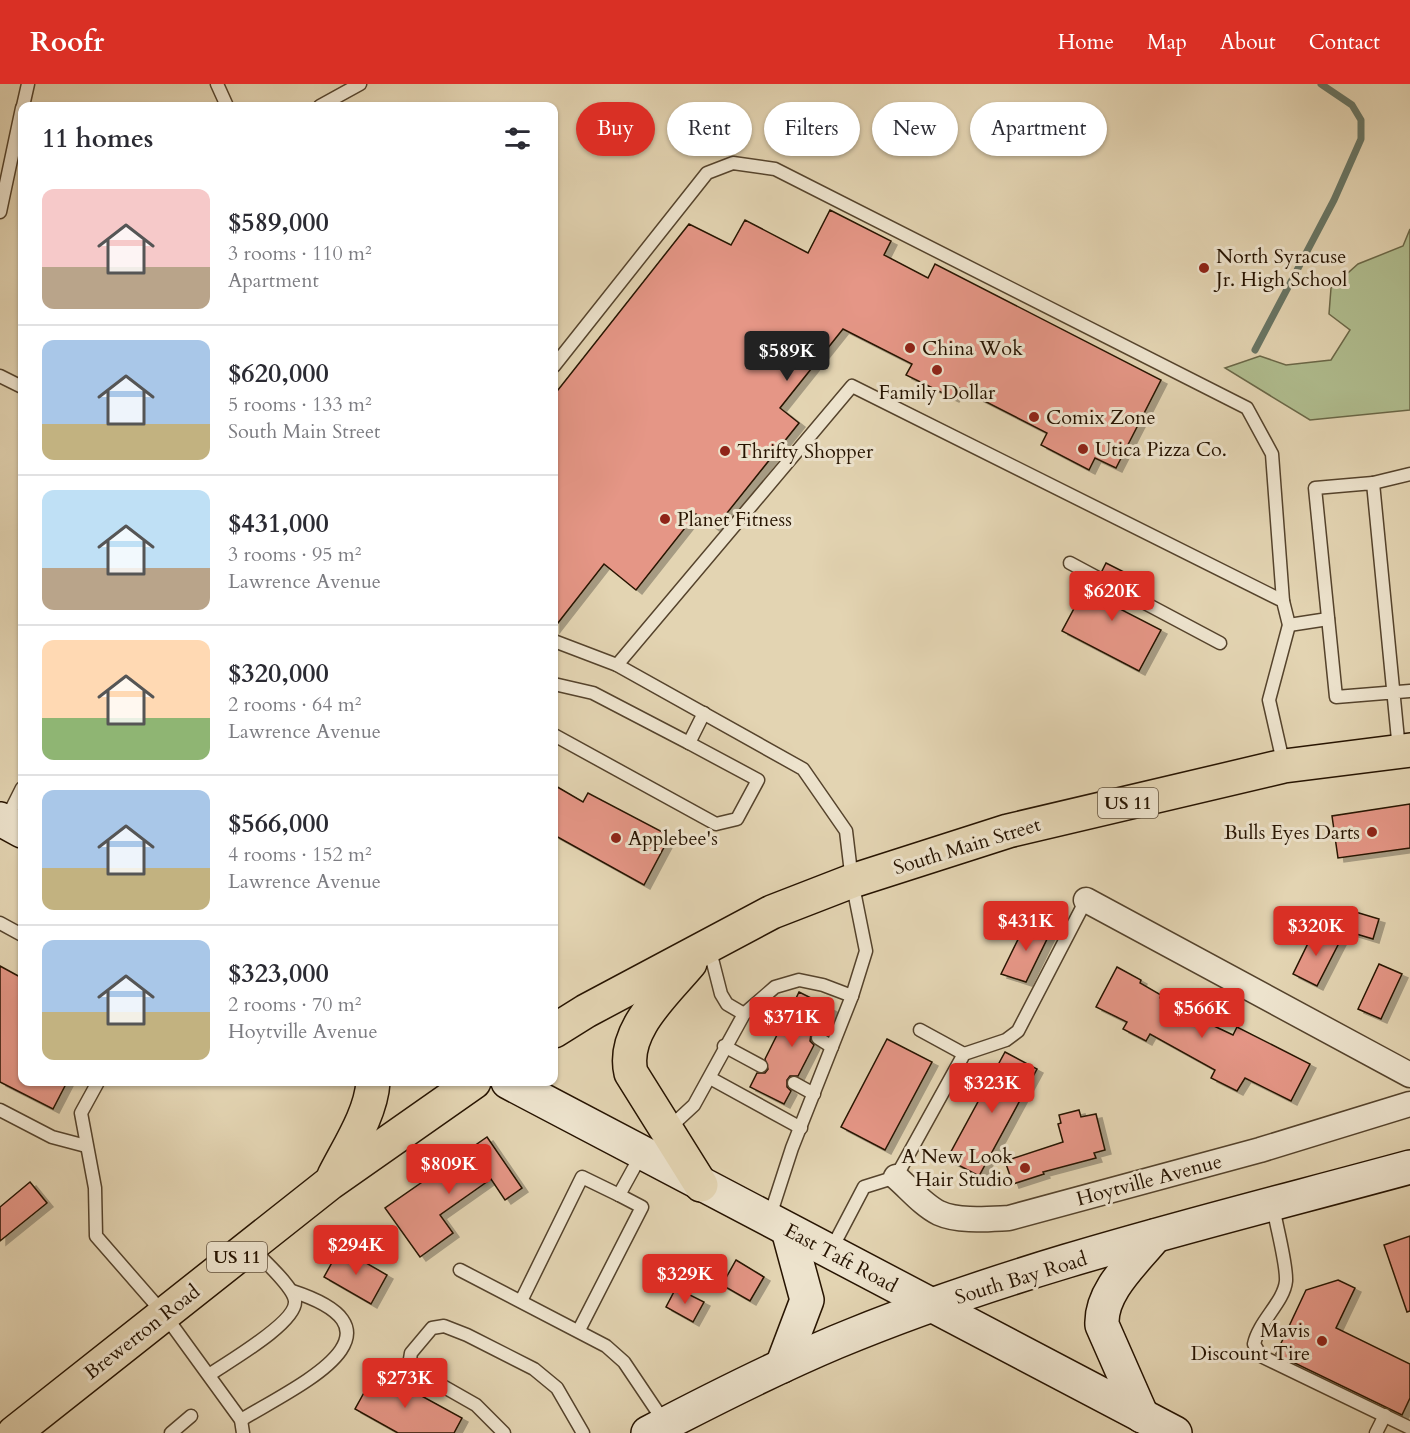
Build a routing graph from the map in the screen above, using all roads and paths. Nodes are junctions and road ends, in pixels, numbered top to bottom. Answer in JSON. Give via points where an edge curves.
{"nodes":[{"id":1,"x":28,"y":84,"type":"edge"},
{"id":2,"x":217,"y":84,"type":"edge"},
{"id":3,"x":360,"y":84,"type":"edge"},
{"id":4,"x":24,"y":102,"type":"edge"},
{"id":5,"x":225,"y":102,"type":"edge"},
{"id":6,"x":327,"y":102,"type":"edge"},
{"id":7,"x":18,"y":130,"type":"edge"},
{"id":8,"x":0,"y":212,"type":"edge"},
{"id":9,"x":558,"y":361,"type":"edge"},
{"id":10,"x":0,"y":376,"type":"edge"},
{"id":11,"x":18,"y":385,"type":"edge"},
{"id":12,"x":1410,"y":474,"type":"edge"},
{"id":13,"x":1373,"y":483,"type":"junction"},
{"id":14,"x":1070,"y":563,"type":"dead end"},
{"id":15,"x":1098,"y":578,"type":"dead end"},
{"id":16,"x":1126,"y":593,"type":"dead end"},
{"id":17,"x":1283,"y":601,"type":"junction"},
{"id":18,"x":1328,"y":619,"type":"junction"},
{"id":19,"x":1289,"y":625,"type":"junction"},
{"id":20,"x":558,"y":643,"type":"edge"},
{"id":21,"x":1220,"y":643,"type":"dead end"},
{"id":22,"x":617,"y":665,"type":"junction"},
{"id":23,"x":558,"y":685,"type":"edge"},
{"id":24,"x":1410,"y":691,"type":"edge"},
{"id":25,"x":1394,"y":692,"type":"junction"},
{"id":26,"x":704,"y":713,"type":"junction"},
{"id":27,"x":558,"y":737,"type":"edge"},
{"id":28,"x":689,"y":743,"type":"junction"},
{"id":29,"x":1405,"y":751,"type":"edge"},
{"id":30,"x":1284,"y":766,"type":"junction"},
{"id":31,"x":18,"y":798,"type":"edge"},
{"id":32,"x":7,"y":826,"type":"edge"},
{"id":33,"x":852,"y":881,"type":"junction"},
{"id":34,"x":1086,"y":900,"type":"joint"},
{"id":35,"x":0,"y":923,"type":"edge"},
{"id":36,"x":18,"y":933,"type":"edge"},
{"id":37,"x":705,"y":947,"type":"junction"},
{"id":38,"x":852,"y":996,"type":"junction"},
{"id":39,"x":756,"y":1004,"type":"junction"},
{"id":40,"x":744,"y":1014,"type":"junction"},
{"id":41,"x":785,"y":1020,"type":"dead end"},
{"id":42,"x":558,"y":1029,"type":"edge"},
{"id":43,"x":920,"y":1030,"type":"dead end"},
{"id":44,"x":818,"y":1038,"type":"dead end"},
{"id":45,"x":724,"y":1046,"type":"junction"},
{"id":46,"x":832,"y":1047,"type":"junction"},
{"id":47,"x":964,"y":1054,"type":"junction"},
{"id":48,"x":761,"y":1066,"type":"dead end"},
{"id":49,"x":1410,"y":1075,"type":"edge"},
{"id":50,"x":710,"y":1078,"type":"junction"},
{"id":51,"x":794,"y":1083,"type":"dead end"},
{"id":52,"x":96,"y":1086,"type":"edge"},
{"id":53,"x":373,"y":1086,"type":"edge"},
{"id":54,"x":468,"y":1086,"type":"edge"},
{"id":55,"x":515,"y":1086,"type":"edge"},
{"id":56,"x":814,"y":1094,"type":"junction"},
{"id":57,"x":1410,"y":1104,"type":"edge"},
{"id":58,"x":0,"y":1110,"type":"edge"},
{"id":59,"x":801,"y":1128,"type":"junction"},
{"id":60,"x":667,"y":1130,"type":"junction"},
{"id":61,"x":86,"y":1146,"type":"junction"},
{"id":62,"x":642,"y":1154,"type":"junction"},
{"id":63,"x":1410,"y":1167,"type":"edge"},
{"id":64,"x":896,"y":1177,"type":"junction"},
{"id":65,"x":330,"y":1183,"type":"junction"},
{"id":66,"x":701,"y":1185,"type":"junction"},
{"id":67,"x":620,"y":1195,"type":"junction"},
{"id":68,"x":1272,"y":1205,"type":"junction"},
{"id":69,"x":778,"y":1226,"type":"junction"},
{"id":70,"x":1155,"y":1236,"type":"junction"},
{"id":71,"x":250,"y":1246,"type":"junction"},
{"id":72,"x":830,"y":1251,"type":"junction"},
{"id":73,"x":460,"y":1270,"type":"dead end"},
{"id":74,"x":292,"y":1291,"type":"junction"},
{"id":75,"x":521,"y":1301,"type":"junction"},
{"id":76,"x":932,"y":1306,"type":"junction"},
{"id":77,"x":164,"y":1314,"type":"junction"},
{"id":78,"x":579,"y":1330,"type":"junction"},
{"id":79,"x":782,"y":1366,"type":"junction"},
{"id":80,"x":208,"y":1375,"type":"junction"},
{"id":81,"x":1384,"y":1415,"type":"junction"},
{"id":82,"x":191,"y":1416,"type":"dead end"},
{"id":83,"x":1142,"y":1416,"type":"junction"},
{"id":84,"x":242,"y":1427,"type":"edge"},
{"id":85,"x":656,"y":1428,"type":"edge"},
{"id":86,"x":1410,"y":1428,"type":"edge"},
{"id":87,"x":14,"y":1433,"type":"edge"},
{"id":88,"x":171,"y":1433,"type":"edge"},
{"id":89,"x":504,"y":1433,"type":"edge"},
{"id":90,"x":583,"y":1433,"type":"edge"},
{"id":91,"x":1175,"y":1433,"type":"edge"},
{"id":92,"x":1376,"y":1433,"type":"edge"}],
"edges":[{"from":1,"to":4,"type":"lane"},
{"from":2,"to":5,"type":"lane"},
{"from":3,"to":6,"type":"lane"},
{"from":7,"to":8,"type":"lane"},
{"from":9,"to":17,"type":"lane","via":[[707,173],[733,163],[775,169],[1247,408],[1272,454]]},
{"from":10,"to":11,"type":"lane"},
{"from":12,"to":13,"type":"lane"},
{"from":13,"to":18,"type":"lane","via":[[1315,488]]},
{"from":13,"to":25,"type":"lane"},
{"from":14,"to":15,"type":"lane"},
{"from":16,"to":21,"type":"lane"},
{"from":17,"to":19,"type":"lane"},
{"from":17,"to":22,"type":"lane","via":[[852,386]]},
{"from":18,"to":19,"type":"lane"},
{"from":18,"to":25,"type":"lane","via":[[1336,697]]},
{"from":19,"to":30,"type":"lane","via":[[1269,700]]},
{"from":20,"to":22,"type":"lane"},
{"from":22,"to":26,"type":"lane"},
{"from":23,"to":28,"type":"lane","via":[[593,693]]},
{"from":24,"to":25,"type":"lane"},
{"from":25,"to":29,"type":"lane"},
{"from":26,"to":28,"type":"lane"},
{"from":26,"to":33,"type":"lane","via":[[804,769],[846,831]]},
{"from":27,"to":28,"type":"lane","via":[[716,824],[737,819],[758,780]]},
{"from":29,"to":30,"type":"main road","name":"South Main Street","number":"US 11"},
{"from":30,"to":33,"type":"main road","name":"South Main Street","number":"US 11","via":[[1008,831]]},
{"from":31,"to":32,"type":"lane"},
{"from":33,"to":37,"type":"main road","name":"South Main Street","number":"US 11","via":[[772,912]]},
{"from":33,"to":38,"type":"lane","via":[[866,951]]},
{"from":34,"to":47,"type":"lane","via":[[1018,1031],[1006,1040]]},
{"from":34,"to":49,"type":"street"},
{"from":35,"to":36,"type":"lane"},
{"from":37,"to":40,"type":"lane","via":[[721,994],[727,1004]]},
{"from":37,"to":42,"type":"main road","name":"South Main Street","number":"US 11"},
{"from":37,"to":60,"type":"main road","via":[[647,1014],[630,1048],[632,1073]]},
{"from":38,"to":39,"type":"lane","via":[[799,980],[775,987]]},
{"from":38,"to":46,"type":"lane"},
{"from":39,"to":40,"type":"lane"},
{"from":39,"to":41,"type":"lane"},
{"from":40,"to":45,"type":"lane"},
{"from":43,"to":47,"type":"lane"},
{"from":44,"to":46,"type":"lane"},
{"from":45,"to":48,"type":"lane"},
{"from":45,"to":50,"type":"lane"},
{"from":46,"to":56,"type":"lane"},
{"from":47,"to":64,"type":"lane"},
{"from":50,"to":59,"type":"lane"},
{"from":50,"to":60,"type":"lane","via":[[693,1105]]},
{"from":51,"to":56,"type":"lane"},
{"from":52,"to":61,"type":"lane","via":[[81,1113]]},
{"from":53,"to":65,"type":"main road","via":[[357,1130]]},
{"from":54,"to":65,"type":"main road","name":"Brewerton Road","number":"US 11"},
{"from":55,"to":62,"type":"main road","name":"East Taft Road"},
{"from":56,"to":59,"type":"lane"},
{"from":57,"to":64,"type":"street","name":"Hoytville Avenue","via":[[1260,1150],[1009,1218],[942,1215]]},
{"from":58,"to":61,"type":"lane","via":[[52,1137]]},
{"from":59,"to":69,"type":"lane"},
{"from":60,"to":66,"type":"main road"},
{"from":61,"to":77,"type":"lane","via":[[95,1188],[96,1236]]},
{"from":62,"to":66,"type":"main road","name":"East Taft Road"},
{"from":62,"to":67,"type":"lane"},
{"from":63,"to":68,"type":"main road","name":"South Bay Road"},
{"from":64,"to":72,"type":"lane","via":[[864,1187]]},
{"from":65,"to":71,"type":"main road","name":"Brewerton Road","number":"US 11"},
{"from":66,"to":69,"type":"main road","name":"East Taft Road"},
{"from":67,"to":75,"type":"lane","via":[[582,1177]]},
{"from":67,"to":78,"type":"lane","via":[[642,1206]]},
{"from":68,"to":70,"type":"main road","name":"South Bay Road"},
{"from":68,"to":81,"type":"lane","via":[[1286,1281],[1257,1330],[1254,1344],[1261,1356]]},
{"from":69,"to":72,"type":"main road","name":"East Taft Road"},
{"from":69,"to":79,"type":"main road","via":[[807,1300]]},
{"from":70,"to":76,"type":"main road","name":"South Bay Road"},
{"from":70,"to":83,"type":"main road","via":[[1101,1310],[1102,1324]]},
{"from":71,"to":74,"type":"lane"},
{"from":71,"to":77,"type":"main road","name":"Brewerton Road","number":"US 11"},
{"from":72,"to":76,"type":"main road","name":"East Taft Road"},
{"from":73,"to":75,"type":"lane"},
{"from":74,"to":80,"type":"lane","via":[[296,1302],[291,1315]]},
{"from":74,"to":84,"type":"lane","via":[[323,1302],[340,1314],[349,1337],[341,1352]]},
{"from":75,"to":78,"type":"lane"},
{"from":76,"to":79,"type":"main road","name":"South Bay Road"},
{"from":76,"to":83,"type":"main road","name":"East Taft Road"},
{"from":77,"to":80,"type":"lane"},
{"from":77,"to":87,"type":"main road","name":"Brewerton Road","number":"US 11"},
{"from":78,"to":85,"type":"lane","via":[[624,1362]]},
{"from":79,"to":85,"type":"main road","name":"South Bay Road"},
{"from":80,"to":84,"type":"lane"},
{"from":81,"to":86,"type":"lane"},
{"from":81,"to":92,"type":"lane"},
{"from":82,"to":88,"type":"lane"},
{"from":83,"to":91,"type":"main road","name":"East Taft Road"},
{"from":89,"to":90,"type":"lane","via":[[476,1405],[417,1372],[412,1365],[411,1353],[432,1328],[444,1326],[467,1335],[534,1369],[557,1388]]}]}
